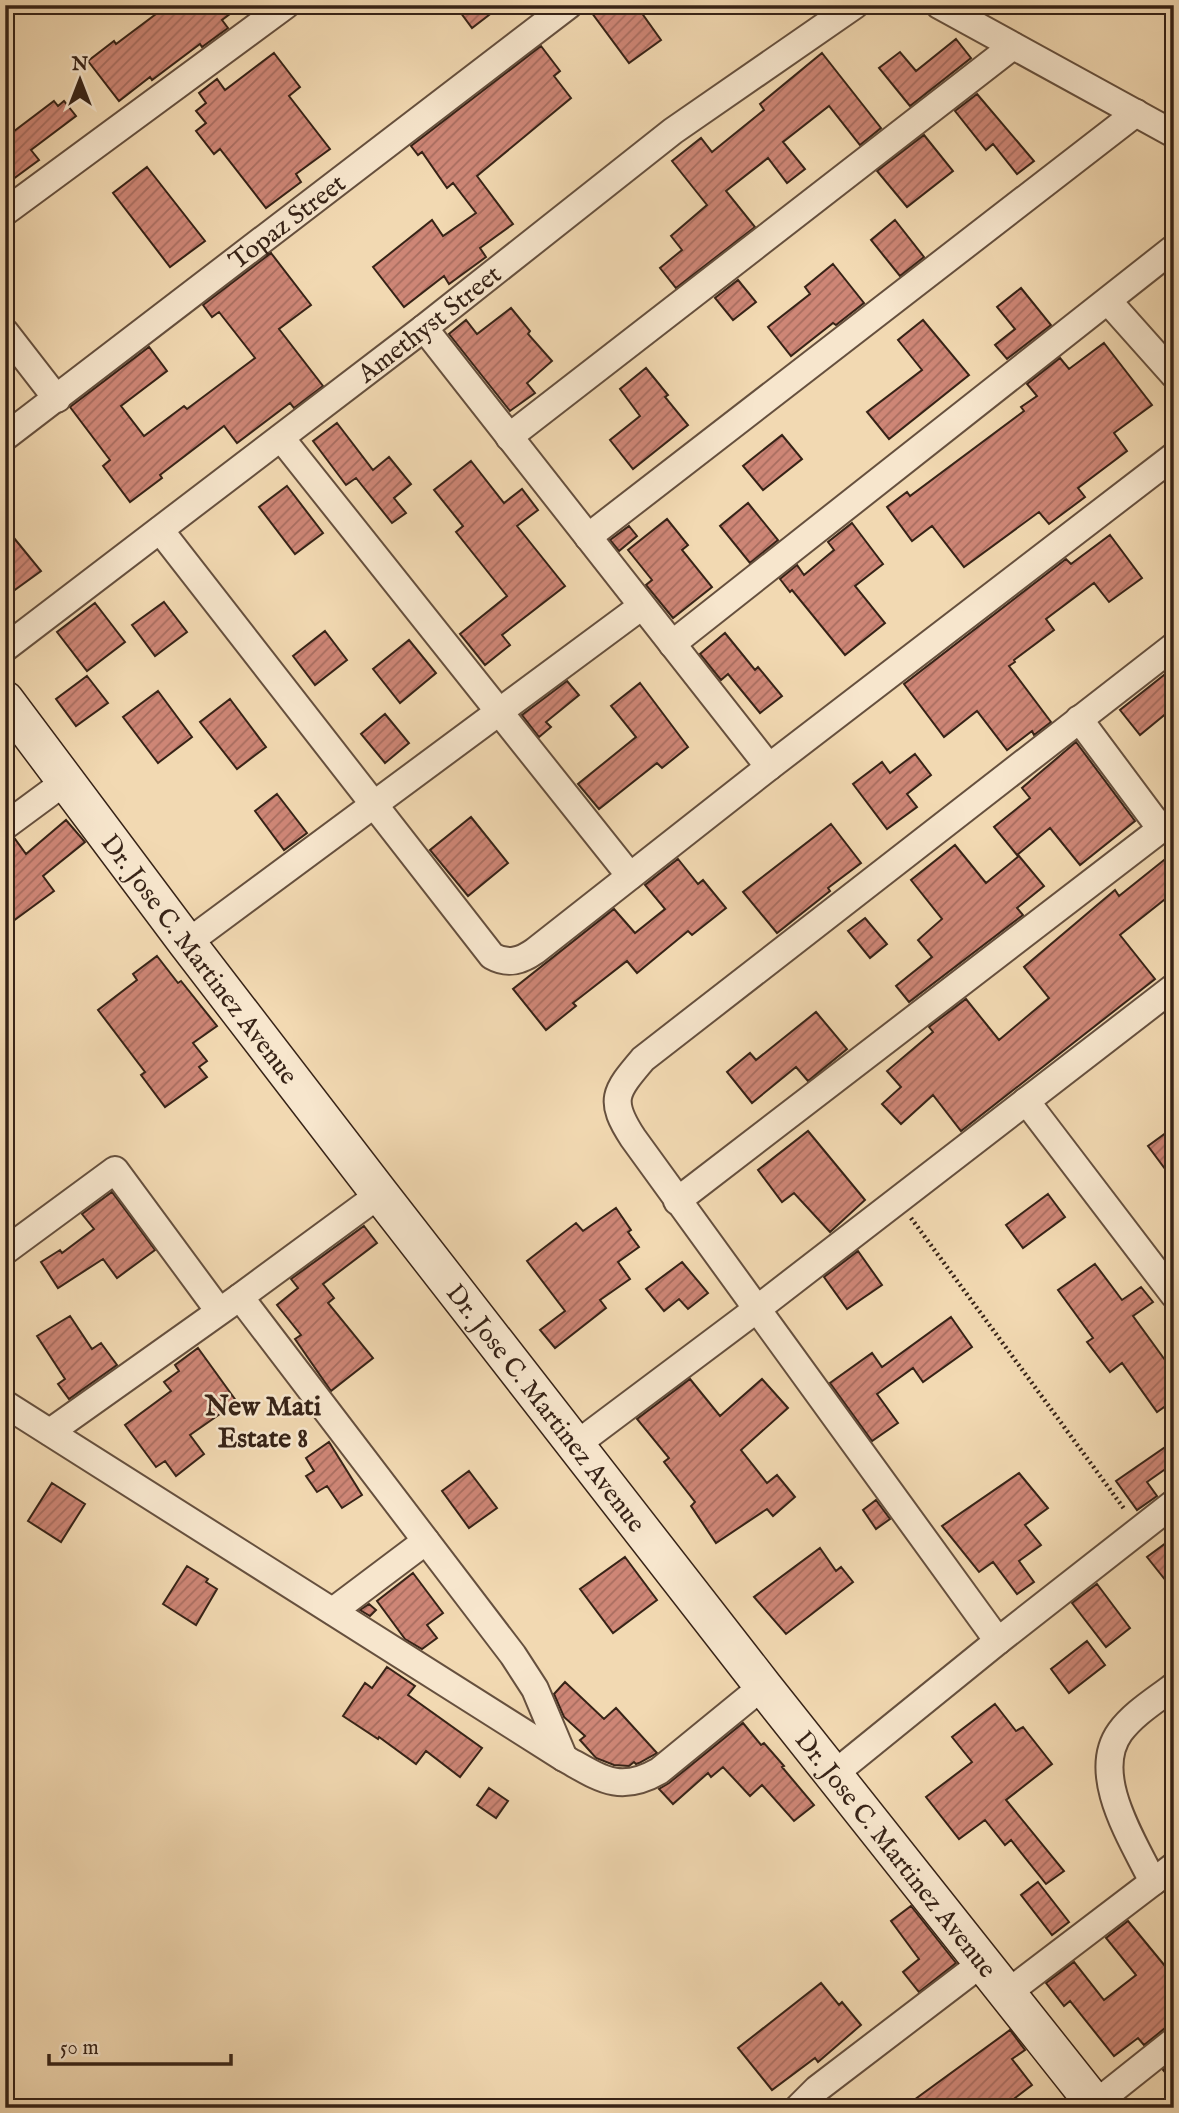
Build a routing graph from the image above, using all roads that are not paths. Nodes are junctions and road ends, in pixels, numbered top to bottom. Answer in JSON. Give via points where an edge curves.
{"nodes":[{"id":1,"x":286,"y":5,"type":"edge"},
{"id":2,"x":569,"y":5,"type":"edge"},
{"id":3,"x":855,"y":5,"type":"edge"},
{"id":4,"x":939,"y":5,"type":"edge"},
{"id":5,"x":1013,"y":46,"type":"junction"},
{"id":6,"x":1136,"y":113,"type":"junction"},
{"id":7,"x":1174,"y":134,"type":"edge"},
{"id":8,"x":5,"y":212,"type":"edge"},
{"id":9,"x":1174,"y":248,"type":"edge"},
{"id":10,"x":1108,"y":301,"type":"junction"},
{"id":11,"x":424,"y":328,"type":"junction"},
{"id":12,"x":5,"y":332,"type":"edge"},
{"id":13,"x":1174,"y":375,"type":"edge"},
{"id":14,"x":57,"y":399,"type":"junction"},
{"id":15,"x":5,"y":437,"type":"edge"},
{"id":16,"x":509,"y":437,"type":"junction"},
{"id":17,"x":281,"y":438,"type":"junction"},
{"id":18,"x":1174,"y":456,"type":"edge"},
{"id":19,"x":160,"y":530,"type":"junction"},
{"id":20,"x":588,"y":537,"type":"junction"},
{"id":21,"x":642,"y":607,"type":"junction"},
{"id":22,"x":672,"y":644,"type":"junction"},
{"id":23,"x":1174,"y":646,"type":"edge"},
{"id":24,"x":5,"y":648,"type":"edge"},
{"id":25,"x":5,"y":700,"type":"edge"},
{"id":26,"x":500,"y":713,"type":"junction"},
{"id":27,"x":1079,"y":719,"type":"junction"},
{"id":28,"x":769,"y":767,"type":"junction"},
{"id":29,"x":66,"y":781,"type":"junction"},
{"id":30,"x":375,"y":806,"type":"junction"},
{"id":31,"x":1167,"y":824,"type":"edge"},
{"id":32,"x":5,"y":826,"type":"edge"},
{"id":33,"x":630,"y":876,"type":"junction"},
{"id":34,"x":187,"y":943,"type":"junction"},
{"id":35,"x":1174,"y":987,"type":"edge"},
{"id":36,"x":1026,"y":1101,"type":"junction"},
{"id":37,"x":380,"y":1194,"type":"junction"},
{"id":38,"x":677,"y":1201,"type":"junction"},
{"id":39,"x":5,"y":1251,"type":"edge"},
{"id":40,"x":1174,"y":1295,"type":"edge"},
{"id":41,"x":230,"y":1304,"type":"junction"},
{"id":42,"x":757,"y":1310,"type":"junction"},
{"id":43,"x":5,"y":1404,"type":"edge"},
{"id":44,"x":50,"y":1432,"type":"junction"},
{"id":45,"x":577,"y":1444,"type":"junction"},
{"id":46,"x":1174,"y":1503,"type":"edge"},
{"id":47,"x":426,"y":1541,"type":"junction"},
{"id":48,"x":333,"y":1611,"type":"junction"},
{"id":49,"x":998,"y":1641,"type":"junction"},
{"id":50,"x":763,"y":1686,"type":"junction"},
{"id":51,"x":1174,"y":1686,"type":"edge"},
{"id":52,"x":564,"y":1758,"type":"junction"},
{"id":53,"x":834,"y":1774,"type":"junction"},
{"id":54,"x":1164,"y":1874,"type":"edge"},
{"id":55,"x":982,"y":1963,"type":"junction"},
{"id":56,"x":1006,"y":1994,"type":"junction"},
{"id":57,"x":1174,"y":2041,"type":"edge"},
{"id":58,"x":1096,"y":2106,"type":"edge"},
{"id":59,"x":798,"y":2108,"type":"edge"}],
"edges":[{"from":1,"to":8,"type":"street"},
{"from":2,"to":14,"type":"street","name":"Topaz Street"},
{"from":3,"to":11,"type":"street","name":"Amethyst Street","via":[[673,131]]},
{"from":4,"to":5,"type":"street"},
{"from":5,"to":6,"type":"street"},
{"from":5,"to":16,"type":"street"},
{"from":6,"to":7,"type":"street"},
{"from":6,"to":20,"type":"street"},
{"from":9,"to":10,"type":"street"},
{"from":10,"to":13,"type":"street"},
{"from":10,"to":22,"type":"street"},
{"from":11,"to":16,"type":"street"},
{"from":11,"to":17,"type":"street","name":"Amethyst Street"},
{"from":12,"to":14,"type":"street"},
{"from":14,"to":15,"type":"street","name":"Topaz Street"},
{"from":16,"to":20,"type":"street"},
{"from":17,"to":19,"type":"street","name":"Amethyst Street"},
{"from":17,"to":26,"type":"street"},
{"from":18,"to":28,"type":"street"},
{"from":19,"to":24,"type":"street","name":"Amethyst Street"},
{"from":19,"to":30,"type":"street"},
{"from":20,"to":21,"type":"street"},
{"from":21,"to":22,"type":"street"},
{"from":21,"to":26,"type":"street"},
{"from":22,"to":28,"type":"street"},
{"from":23,"to":27,"type":"street"},
{"from":25,"to":29,"type":"street","name":"Dr. Jose C. Martinez Avenue"},
{"from":26,"to":30,"type":"street"},
{"from":26,"to":33,"type":"street"},
{"from":27,"to":31,"type":"street"},
{"from":27,"to":38,"type":"street","via":[[643,1059],[625,1080],[616,1097],[619,1117]]},
{"from":28,"to":33,"type":"street"},
{"from":29,"to":32,"type":"street"},
{"from":29,"to":34,"type":"street","name":"Dr. Jose C. Martinez Avenue"},
{"from":30,"to":33,"type":"street","via":[[492,956],[500,960],[523,959]]},
{"from":30,"to":34,"type":"street"},
{"from":31,"to":38,"type":"street"},
{"from":34,"to":37,"type":"street","name":"Dr. Jose C. Martinez Avenue"},
{"from":35,"to":36,"type":"street"},
{"from":36,"to":40,"type":"street"},
{"from":36,"to":42,"type":"street"},
{"from":37,"to":41,"type":"street"},
{"from":37,"to":45,"type":"street","name":"Dr. Jose C. Martinez Avenue"},
{"from":38,"to":42,"type":"street"},
{"from":39,"to":41,"type":"street","via":[[115,1170]]},
{"from":41,"to":44,"type":"street"},
{"from":41,"to":47,"type":"street"},
{"from":42,"to":45,"type":"street"},
{"from":42,"to":49,"type":"street"},
{"from":43,"to":44,"type":"street"},
{"from":44,"to":48,"type":"street"},
{"from":45,"to":50,"type":"street","name":"Dr. Jose C. Martinez Avenue"},
{"from":46,"to":49,"type":"street"},
{"from":47,"to":48,"type":"street"},
{"from":47,"to":52,"type":"street","via":[[535,1689]]},
{"from":48,"to":52,"type":"street"},
{"from":49,"to":53,"type":"street"},
{"from":50,"to":52,"type":"street","via":[[643,1780],[625,1784],[605,1781]]},
{"from":50,"to":53,"type":"street","name":"Dr. Jose C. Martinez Avenue"},
{"from":51,"to":54,"type":"street","via":[[1120,1731],[1111,1751],[1116,1803]]},
{"from":53,"to":55,"type":"street","name":"Dr. Jose C. Martinez Avenue"},
{"from":54,"to":56,"type":"street"},
{"from":55,"to":56,"type":"street","name":"Dr. Jose C. Martinez Avenue"},
{"from":55,"to":59,"type":"street"},
{"from":56,"to":58,"type":"street","name":"Dr. Jose C. Martinez Avenue"},
{"from":57,"to":58,"type":"street"}]}
